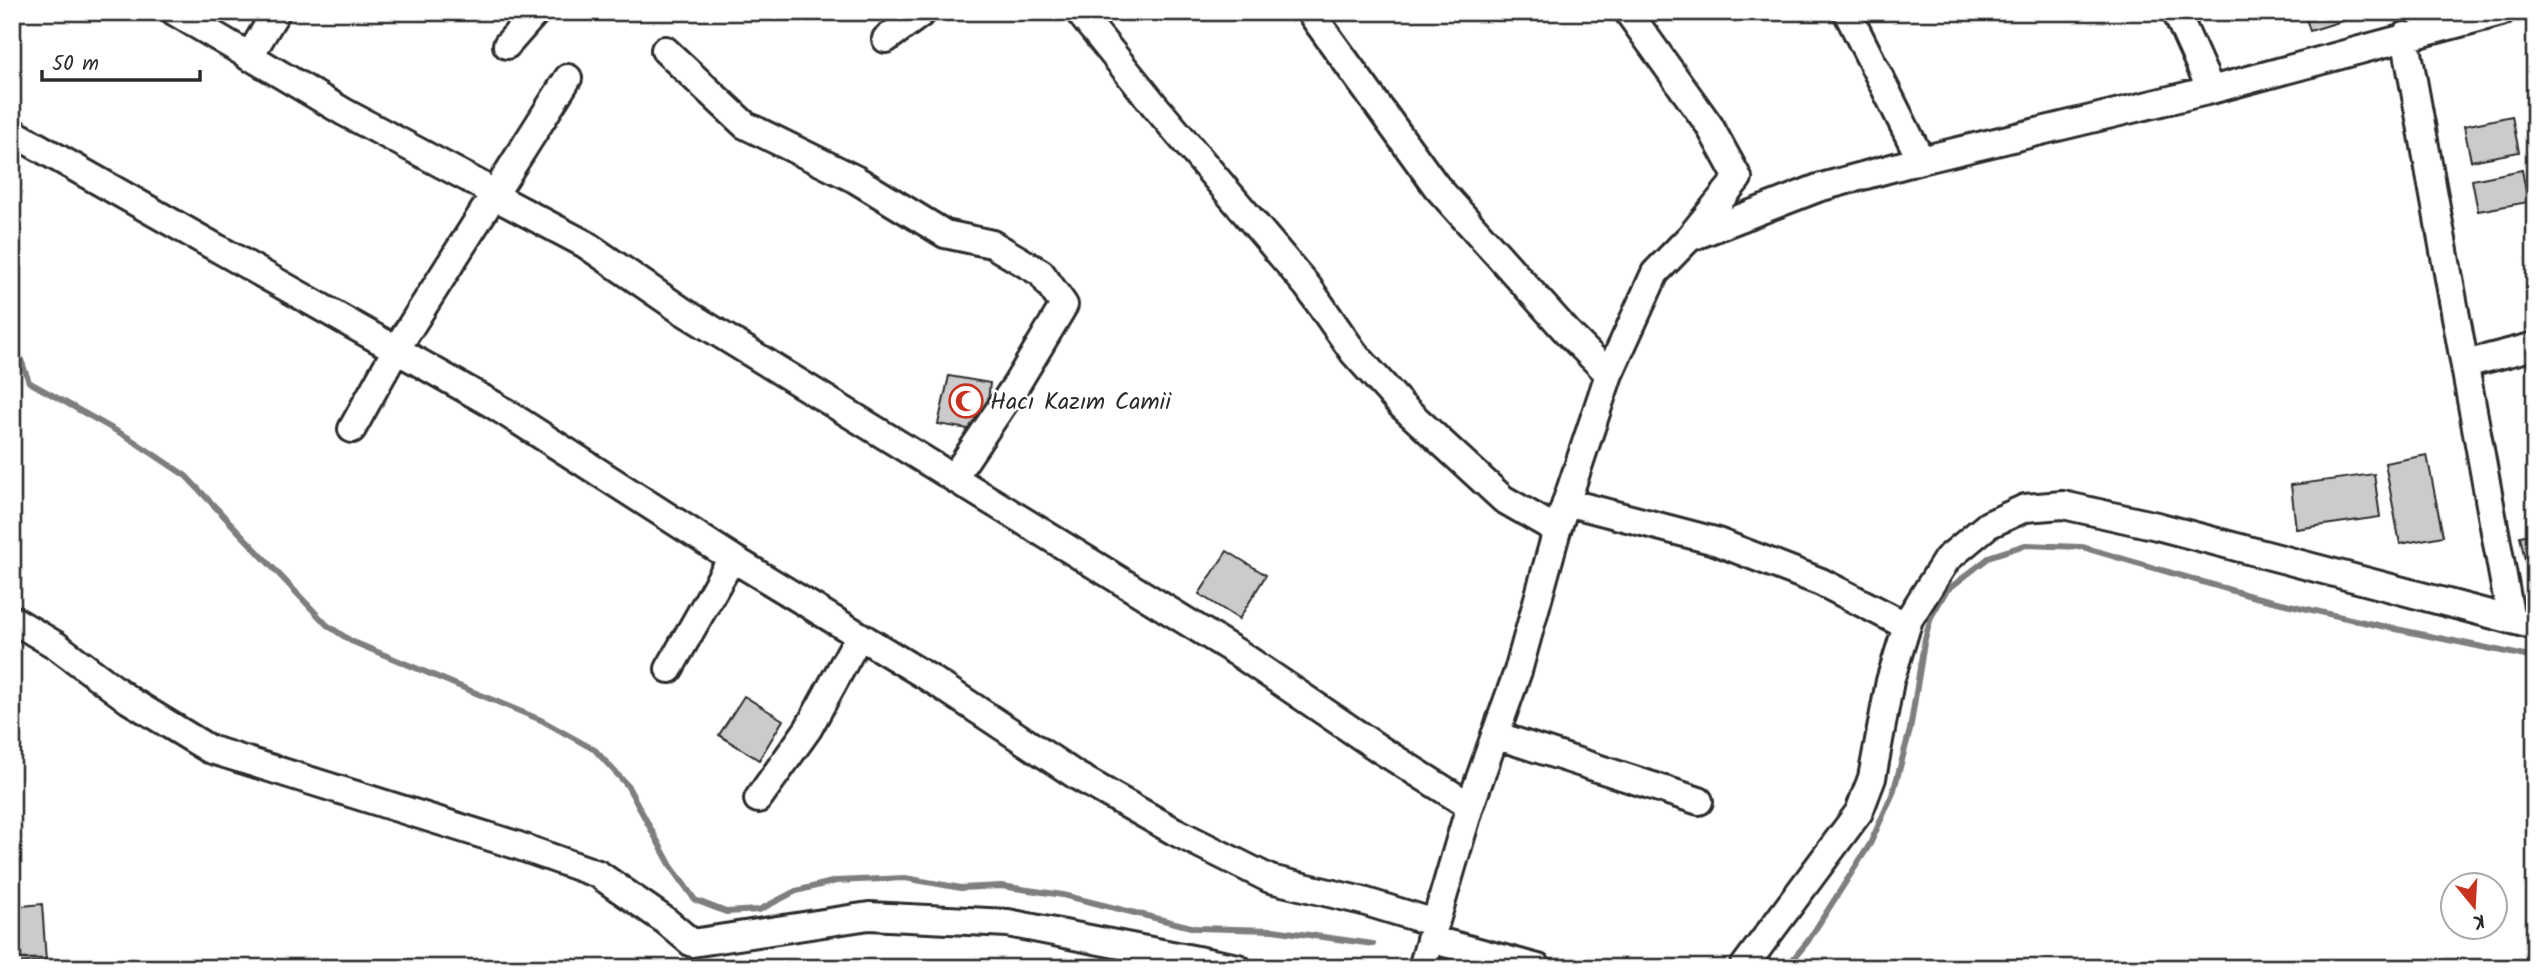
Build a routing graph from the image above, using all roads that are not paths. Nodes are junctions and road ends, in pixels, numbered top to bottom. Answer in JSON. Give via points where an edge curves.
{"nodes":[{"id":1,"x":175,"y":12,"type":"edge"},
{"id":2,"x":276,"y":12,"type":"edge"},
{"id":3,"x":536,"y":12,"type":"edge"},
{"id":4,"x":923,"y":12,"type":"edge"},
{"id":5,"x":1079,"y":12,"type":"edge"},
{"id":6,"x":1310,"y":12,"type":"edge"},
{"id":7,"x":1628,"y":12,"type":"edge"},
{"id":8,"x":1847,"y":12,"type":"edge"},
{"id":9,"x":2176,"y":12,"type":"edge"},
{"id":10,"x":2501,"y":12,"type":"edge"},
{"id":11,"x":2405,"y":36,"type":"junction"},
{"id":12,"x":886,"y":39,"type":"dead end"},
{"id":13,"x":507,"y":45,"type":"dead end"},
{"id":14,"x":666,"y":50,"type":"dead end"},
{"id":15,"x":249,"y":57,"type":"junction"},
{"id":16,"x":568,"y":78,"type":"dead end"},
{"id":17,"x":2211,"y":90,"type":"junction"},
{"id":18,"x":12,"y":132,"type":"edge"},
{"id":19,"x":1921,"y":160,"type":"junction"},
{"id":20,"x":494,"y":196,"type":"junction"},
{"id":21,"x":1689,"y":238,"type":"junction"},
{"id":22,"x":2535,"y":346,"type":"edge"},
{"id":23,"x":397,"y":348,"type":"junction"},
{"id":24,"x":2465,"y":364,"type":"junction"},
{"id":25,"x":1609,"y":374,"type":"junction"},
{"id":26,"x":352,"y":429,"type":"dead end"},
{"id":27,"x":954,"y":477,"type":"junction"},
{"id":28,"x":1566,"y":502,"type":"junction"},
{"id":29,"x":1557,"y":530,"type":"junction"},
{"id":30,"x":732,"y":558,"type":"junction"},
{"id":31,"x":12,"y":619,"type":"edge"},
{"id":32,"x":2523,"y":623,"type":"edge"},
{"id":33,"x":1907,"y":626,"type":"junction"},
{"id":34,"x":859,"y":636,"type":"junction"},
{"id":35,"x":669,"y":669,"type":"dead end"},
{"id":36,"x":1495,"y":735,"type":"junction"},
{"id":37,"x":758,"y":799,"type":"dead end"},
{"id":38,"x":1699,"y":801,"type":"dead end"},
{"id":39,"x":1470,"y":806,"type":"junction"},
{"id":40,"x":1433,"y":931,"type":"junction"},
{"id":41,"x":692,"y":956,"type":"edge"},
{"id":42,"x":1238,"y":968,"type":"edge"},
{"id":43,"x":1422,"y":968,"type":"edge"},
{"id":44,"x":1538,"y":968,"type":"edge"},
{"id":45,"x":1743,"y":968,"type":"edge"}],
"edges":[{"from":1,"to":15,"type":"street"},
{"from":2,"to":15,"type":"street"},
{"from":3,"to":13,"type":"street"},
{"from":4,"to":12,"type":"street"},
{"from":5,"to":29,"type":"street","via":[[1401,405],[1503,499]]},
{"from":6,"to":25,"type":"street","via":[[1436,186]]},
{"from":7,"to":21,"type":"street","via":[[1709,125],[1738,178]]},
{"from":8,"to":19,"type":"street"},
{"from":9,"to":17,"type":"street"},
{"from":10,"to":11,"type":"street"},
{"from":11,"to":17,"type":"street"},
{"from":11,"to":24,"type":"street"},
{"from":14,"to":27,"type":"street","via":[[745,125],[855,179],[945,234],[992,244],[1041,273],[1064,304]]},
{"from":15,"to":20,"type":"street"},
{"from":16,"to":20,"type":"street"},
{"from":17,"to":19,"type":"street"},
{"from":18,"to":23,"type":"street"},
{"from":19,"to":21,"type":"street","via":[[1818,188]]},
{"from":20,"to":23,"type":"street"},
{"from":20,"to":27,"type":"street","via":[[585,244],[681,310]]},
{"from":21,"to":25,"type":"street","via":[[1655,272]]},
{"from":22,"to":24,"type":"street"},
{"from":23,"to":26,"type":"street"},
{"from":23,"to":30,"type":"street"},
{"from":24,"to":32,"type":"street"},
{"from":25,"to":28,"type":"street"},
{"from":27,"to":39,"type":"street","via":[[1241,655]]},
{"from":28,"to":29,"type":"street"},
{"from":28,"to":33,"type":"street","via":[[1715,541],[1821,582]]},
{"from":29,"to":36,"type":"street"},
{"from":30,"to":34,"type":"street"},
{"from":30,"to":35,"type":"street"},
{"from":31,"to":41,"type":"street","via":[[209,749],[598,874],[666,921]]},
{"from":32,"to":33,"type":"street","via":[[2063,505],[2025,508],[1987,525],[1947,559]]},
{"from":33,"to":45,"type":"street","via":[[1860,812]]},
{"from":34,"to":37,"type":"street","via":[[808,729]]},
{"from":34,"to":40,"type":"street","via":[[1077,776],[1174,831],[1270,880],[1363,901]]},
{"from":36,"to":38,"type":"street"},
{"from":36,"to":39,"type":"street"},
{"from":39,"to":40,"type":"street"},
{"from":40,"to":43,"type":"street"},
{"from":40,"to":44,"type":"street"},
{"from":41,"to":42,"type":"street","via":[[869,916],[1008,923]]}]}
